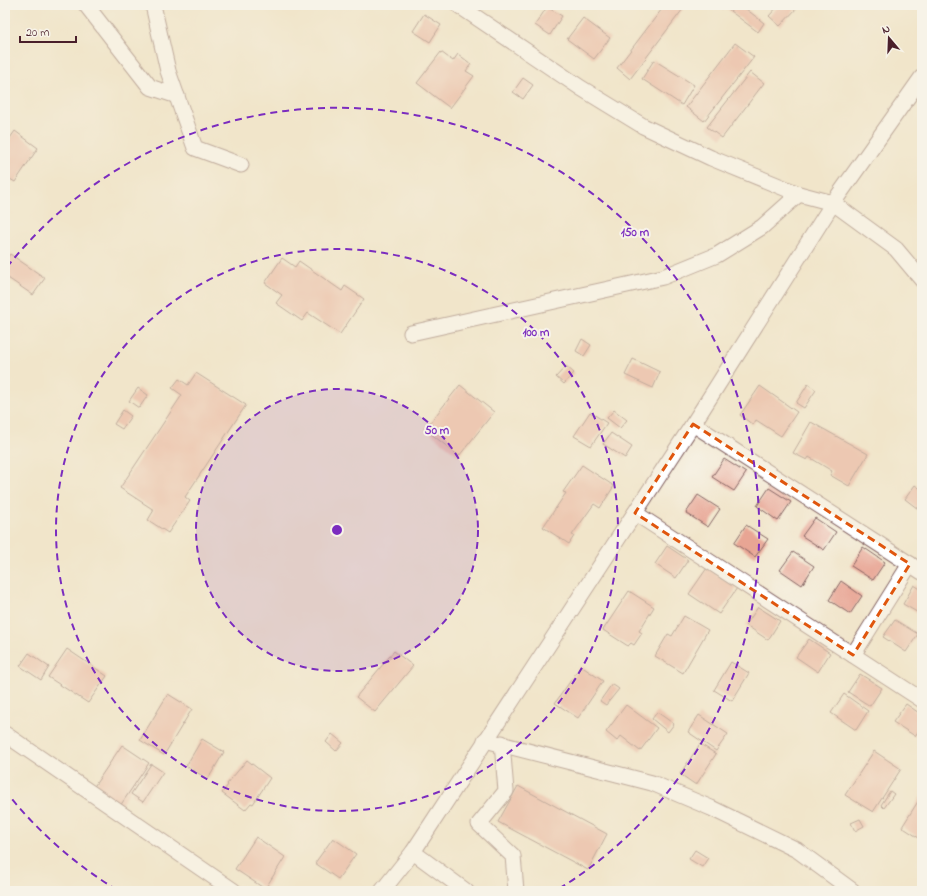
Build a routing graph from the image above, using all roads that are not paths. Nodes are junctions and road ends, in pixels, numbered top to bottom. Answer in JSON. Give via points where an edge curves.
{"nodes":[{"id":1,"x":86,"y":5,"type":"edge"},
{"id":2,"x":153,"y":5,"type":"edge"},
{"id":3,"x":458,"y":5,"type":"edge"},
{"id":4,"x":922,"y":78,"type":"edge"},
{"id":5,"x":177,"y":96,"type":"junction"},
{"id":6,"x":241,"y":165,"type":"dead end"},
{"id":7,"x":799,"y":194,"type":"junction"},
{"id":8,"x":833,"y":203,"type":"junction"},
{"id":9,"x":922,"y":280,"type":"edge"},
{"id":10,"x":411,"y":333,"type":"dead end"},
{"id":11,"x":693,"y":424,"type":"junction"},
{"id":12,"x":635,"y":513,"type":"junction"},
{"id":13,"x":916,"y":568,"type":"edge"},
{"id":14,"x":853,"y":654,"type":"junction"},
{"id":15,"x":922,"y":700,"type":"edge"},
{"id":16,"x":5,"y":734,"type":"edge"},
{"id":17,"x":485,"y":740,"type":"junction"},
{"id":18,"x":502,"y":743,"type":"junction"},
{"id":19,"x":413,"y":852,"type":"junction"},
{"id":20,"x":234,"y":891,"type":"edge"},
{"id":21,"x":382,"y":891,"type":"edge"},
{"id":22,"x":466,"y":891,"type":"edge"},
{"id":23,"x":516,"y":891,"type":"edge"},
{"id":24,"x":853,"y":891,"type":"edge"}],
"edges":[{"from":1,"to":5,"type":"street","via":[[150,87]]},
{"from":2,"to":5,"type":"street","via":[[168,71]]},
{"from":3,"to":7,"type":"street","via":[[581,88],[644,126],[711,158]]},
{"from":4,"to":8,"type":"street"},
{"from":5,"to":6,"type":"street","via":[[195,148]]},
{"from":7,"to":8,"type":"street"},
{"from":7,"to":10,"type":"street","via":[[762,227],[717,256],[663,277]]},
{"from":8,"to":9,"type":"street","via":[[896,249]]},
{"from":8,"to":11,"type":"street"},
{"from":11,"to":12,"type":"street"},
{"from":11,"to":13,"type":"street"},
{"from":12,"to":14,"type":"street"},
{"from":12,"to":17,"type":"street"},
{"from":13,"to":14,"type":"street"},
{"from":14,"to":15,"type":"street"},
{"from":16,"to":20,"type":"street"},
{"from":17,"to":18,"type":"street"},
{"from":17,"to":19,"type":"street"},
{"from":18,"to":23,"type":"street","via":[[506,791],[479,824],[513,856]]},
{"from":18,"to":24,"type":"street","via":[[652,784],[711,808],[797,850]]},
{"from":19,"to":21,"type":"street"},
{"from":19,"to":22,"type":"street"}]}
